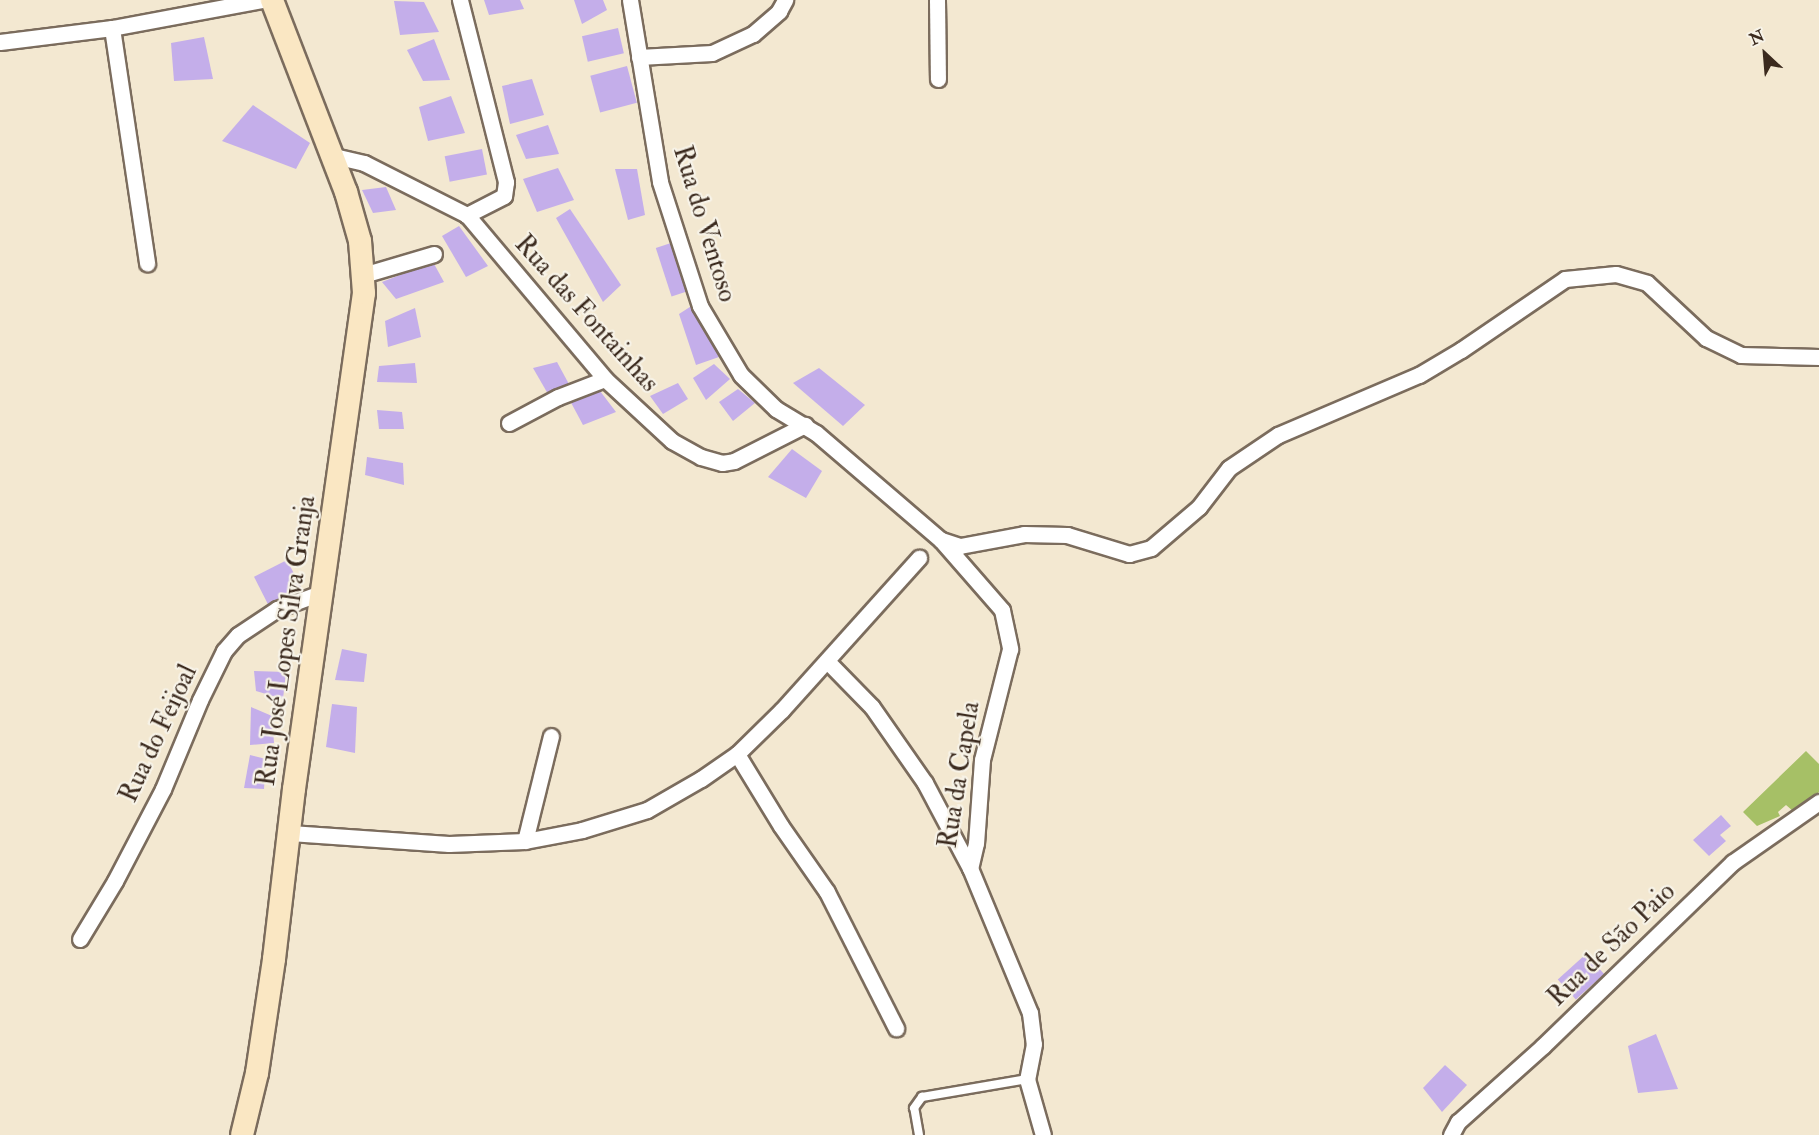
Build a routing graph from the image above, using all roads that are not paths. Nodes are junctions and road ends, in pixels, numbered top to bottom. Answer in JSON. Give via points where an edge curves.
{"nodes":[{"id":1,"x":261,"y":0,"type":"edge"},
{"id":2,"x":272,"y":0,"type":"edge"},
{"id":3,"x":460,"y":0,"type":"edge"},
{"id":4,"x":630,"y":0,"type":"edge"},
{"id":5,"x":785,"y":0,"type":"edge"},
{"id":6,"x":937,"y":0,"type":"edge"},
{"id":7,"x":112,"y":28,"type":"junction"},
{"id":8,"x":0,"y":42,"type":"edge"},
{"id":9,"x":639,"y":57,"type":"junction"},
{"id":10,"x":938,"y":79,"type":"dead end"},
{"id":11,"x":334,"y":156,"type":"junction"},
{"id":12,"x":467,"y":215,"type":"junction"},
{"id":13,"x":434,"y":254,"type":"dead end"},
{"id":14,"x":147,"y":263,"type":"dead end"},
{"id":15,"x":363,"y":275,"type":"junction"},
{"id":16,"x":1819,"y":357,"type":"edge"},
{"id":17,"x":605,"y":379,"type":"junction"},
{"id":18,"x":509,"y":423,"type":"dead end"},
{"id":19,"x":805,"y":424,"type":"junction"},
{"id":20,"x":942,"y":540,"type":"junction"},
{"id":21,"x":919,"y":558,"type":"dead end"},
{"id":22,"x":323,"y":592,"type":"junction"},
{"id":23,"x":827,"y":661,"type":"junction"},
{"id":24,"x":551,"y":736,"type":"dead end"},
{"id":25,"x":737,"y":754,"type":"junction"},
{"id":26,"x":1819,"y":802,"type":"edge"},
{"id":27,"x":290,"y":833,"type":"junction"},
{"id":28,"x":525,"y":841,"type":"junction"},
{"id":29,"x":970,"y":868,"type":"junction"},
{"id":30,"x":80,"y":939,"type":"dead end"},
{"id":31,"x":896,"y":1028,"type":"dead end"},
{"id":32,"x":1027,"y":1079,"type":"junction"},
{"id":33,"x":242,"y":1135,"type":"edge"},
{"id":34,"x":919,"y":1135,"type":"edge"},
{"id":35,"x":1042,"y":1135,"type":"edge"},
{"id":36,"x":1451,"y":1135,"type":"edge"}],
"edges":[{"from":1,"to":7,"type":"street"},
{"from":2,"to":11,"type":"main road","name":"Rua José Lopes Silva Granja"},
{"from":3,"to":12,"type":"street","via":[[506,182],[504,196]]},
{"from":4,"to":9,"type":"street","name":"Rua do Ventoso"},
{"from":5,"to":9,"type":"street","via":[[779,11],[753,34],[712,53]]},
{"from":6,"to":10,"type":"street"},
{"from":7,"to":8,"type":"street"},
{"from":7,"to":14,"type":"street"},
{"from":9,"to":19,"type":"street","name":"Rua do Ventoso","via":[[660,182],[700,306],[741,375],[776,410]]},
{"from":11,"to":12,"type":"street","name":"Rua das Fontainhas","via":[[364,163]]},
{"from":11,"to":15,"type":"main road","name":"Rua José Lopes Silva Granja","via":[[360,242]]},
{"from":12,"to":17,"type":"street","name":"Rua das Fontainhas"},
{"from":13,"to":15,"type":"street"},
{"from":15,"to":22,"type":"main road","name":"Rua José Lopes Silva Granja","via":[[363,304]]},
{"from":16,"to":20,"type":"street","via":[[1741,355],[1706,338],[1647,283],[1616,274],[1565,279],[1419,375],[1278,435],[1229,468],[1198,507],[1151,548],[1129,554],[1067,535],[1024,534],[960,546]]},
{"from":17,"to":18,"type":"street","via":[[558,397]]},
{"from":17,"to":19,"type":"street","name":"Rua das Fontainhas","via":[[672,441],[722,463],[734,461]]},
{"from":19,"to":20,"type":"street","name":"Rua do Ventoso"},
{"from":20,"to":29,"type":"street","name":"Rua da Capela","via":[[1002,610],[1010,649],[981,760],[976,843]]},
{"from":21,"to":23,"type":"street"},
{"from":22,"to":27,"type":"main road","name":"Rua José Lopes Silva Granja"},
{"from":22,"to":30,"type":"street","name":"Rua do Feijoal","via":[[277,609],[238,635],[224,651],[163,789]]},
{"from":23,"to":25,"type":"street"},
{"from":23,"to":29,"type":"street","via":[[872,707],[925,783]]},
{"from":24,"to":28,"type":"street"},
{"from":25,"to":28,"type":"street","via":[[647,810],[582,830]]},
{"from":25,"to":31,"type":"street","via":[[827,892]]},
{"from":26,"to":36,"type":"street","name":"Rua de São Paio","via":[[1732,862],[1543,1046],[1458,1122]]},
{"from":27,"to":28,"type":"street","via":[[449,844]]},
{"from":27,"to":33,"type":"main road","name":"Rua José Lopes Silva Granja","via":[[257,1073]]},
{"from":29,"to":32,"type":"street","name":"Rua da Capela","via":[[1030,1013],[1034,1044]]},
{"from":32,"to":34,"type":"lane","via":[[922,1097],[915,1108]]},
{"from":32,"to":35,"type":"street","name":"Rua da Capela"}]}
